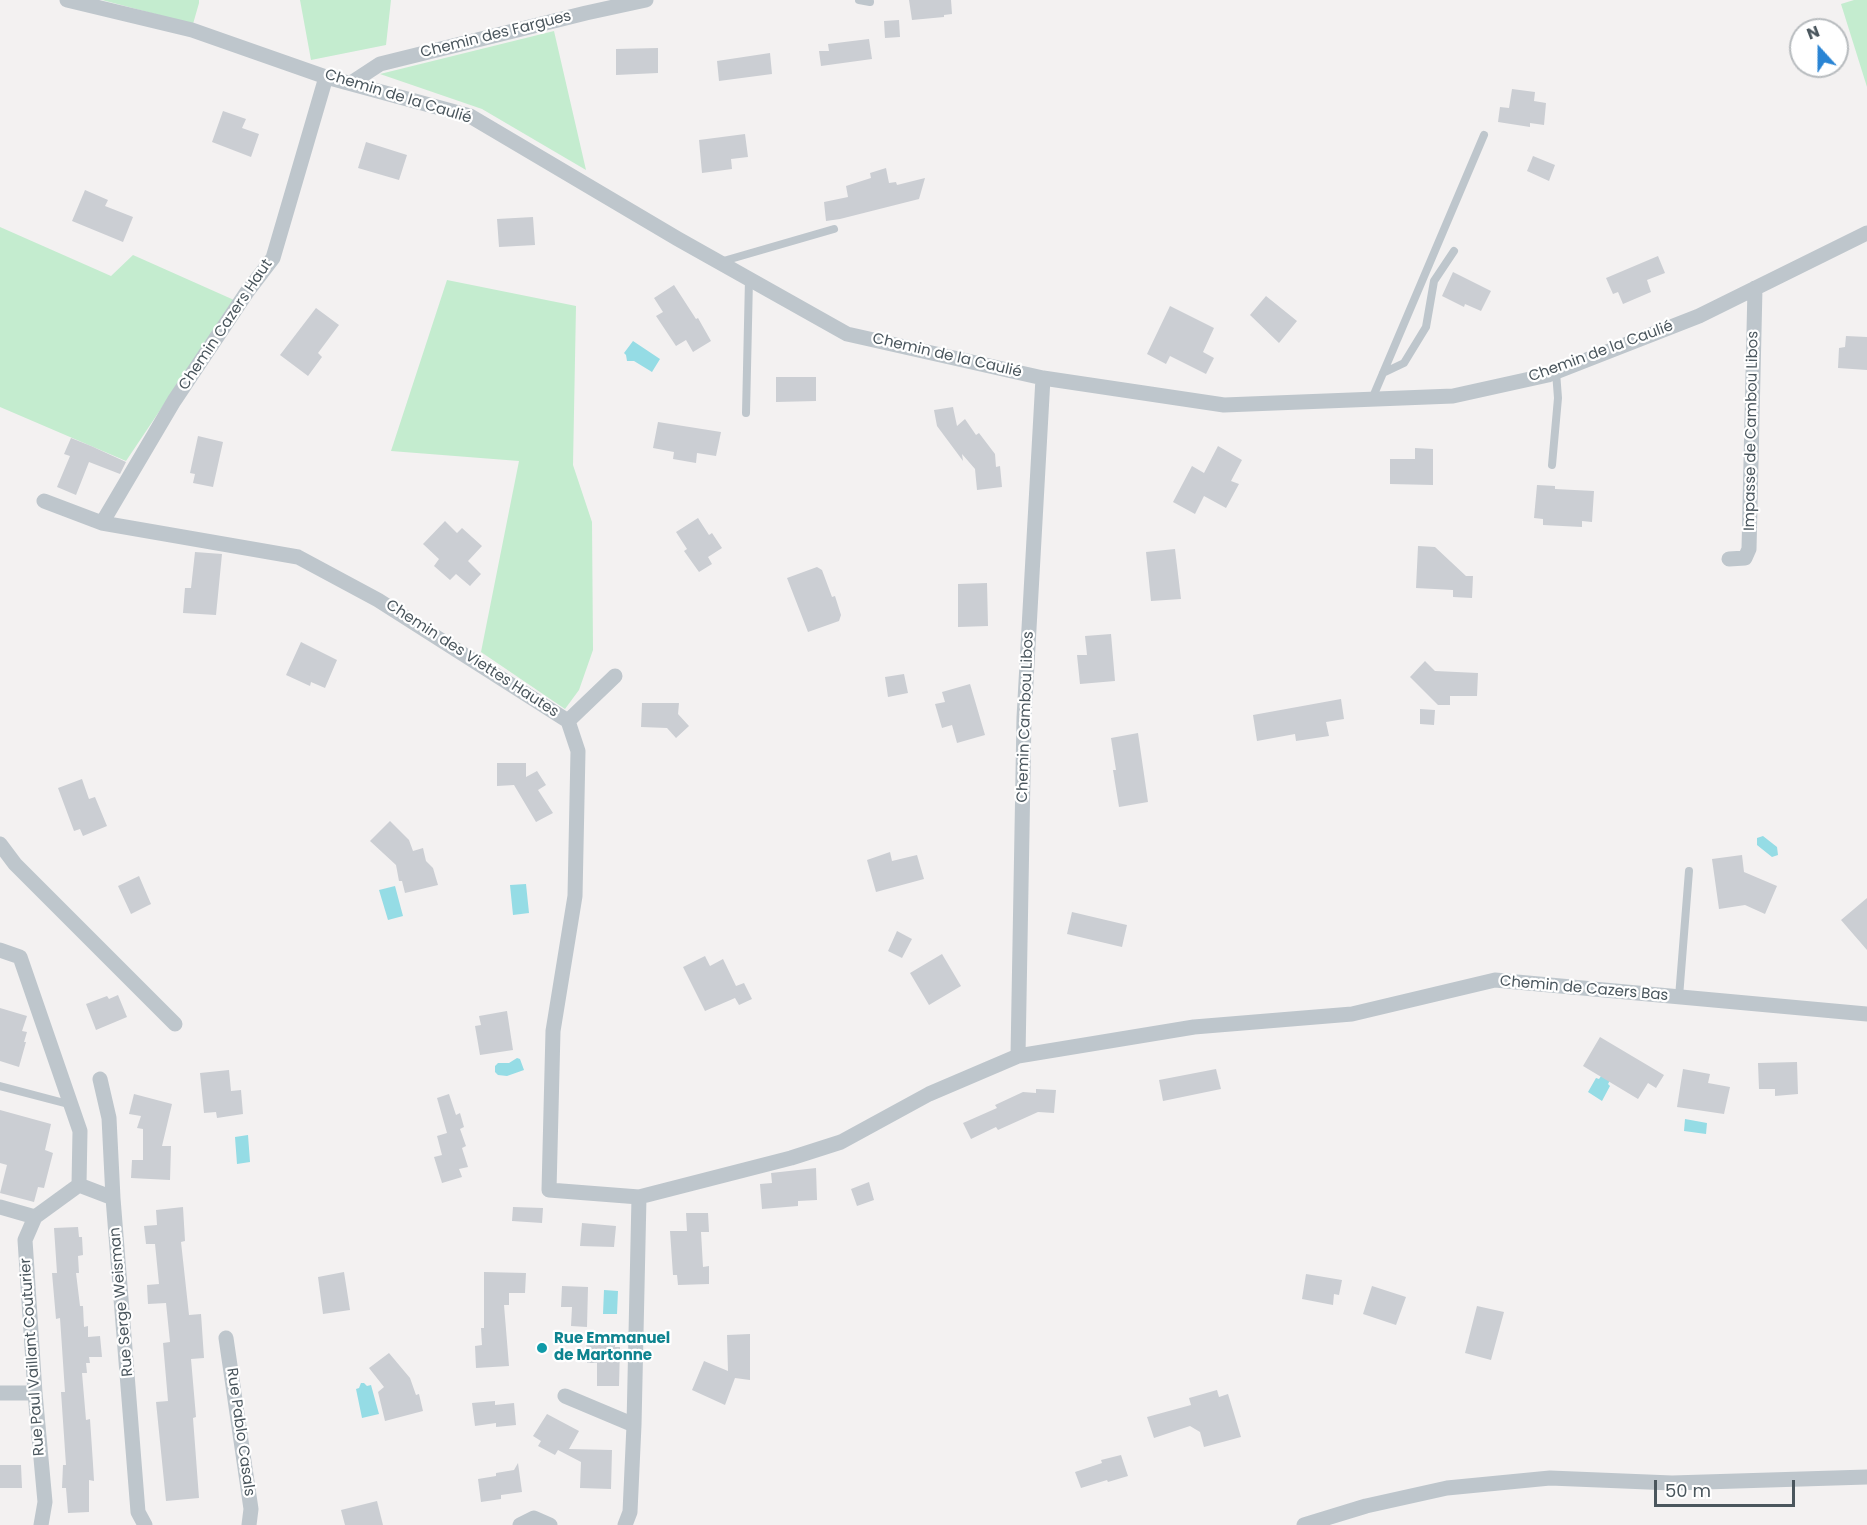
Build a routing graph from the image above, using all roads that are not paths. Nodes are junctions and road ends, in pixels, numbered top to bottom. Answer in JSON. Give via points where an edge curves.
{"nodes":[{"id":1,"x":67,"y":0,"type":"edge"},
{"id":2,"x":646,"y":0,"type":"edge"},
{"id":3,"x":859,"y":0,"type":"edge"},
{"id":4,"x":870,"y":2,"type":"dead end"},
{"id":5,"x":326,"y":77,"type":"junction"},
{"id":6,"x":351,"y":83,"type":"junction"},
{"id":7,"x":1484,"y":135,"type":"dead end"},
{"id":8,"x":834,"y":229,"type":"dead end"},
{"id":9,"x":1867,"y":233,"type":"edge"},
{"id":10,"x":1454,"y":251,"type":"dead end"},
{"id":11,"x":719,"y":262,"type":"junction"},
{"id":12,"x":749,"y":279,"type":"junction"},
{"id":13,"x":1755,"y":288,"type":"junction"},
{"id":14,"x":1556,"y":372,"type":"junction"},
{"id":15,"x":1383,"y":373,"type":"junction"},
{"id":16,"x":1043,"y":378,"type":"junction"},
{"id":17,"x":1372,"y":399,"type":"junction"},
{"id":18,"x":746,"y":413,"type":"dead end"},
{"id":19,"x":1552,"y":465,"type":"dead end"},
{"id":20,"x":44,"y":501,"type":"dead end"},
{"id":21,"x":102,"y":523,"type":"junction"},
{"id":22,"x":1729,"y":559,"type":"dead end"},
{"id":23,"x":615,"y":676,"type":"dead end"},
{"id":24,"x":568,"y":721,"type":"junction"},
{"id":25,"x":0,"y":844,"type":"edge"},
{"id":26,"x":1689,"y":871,"type":"dead end"},
{"id":27,"x":0,"y":950,"type":"edge"},
{"id":28,"x":1679,"y":997,"type":"junction"},
{"id":29,"x":1867,"y":1014,"type":"edge"},
{"id":30,"x":175,"y":1024,"type":"dead end"},
{"id":31,"x":1018,"y":1056,"type":"junction"},
{"id":32,"x":100,"y":1079,"type":"dead end"},
{"id":33,"x":0,"y":1086,"type":"edge"},
{"id":34,"x":73,"y":1106,"type":"junction"},
{"id":35,"x":79,"y":1185,"type":"junction"},
{"id":36,"x":639,"y":1197,"type":"junction"},
{"id":37,"x":113,"y":1198,"type":"junction"},
{"id":38,"x":0,"y":1207,"type":"edge"},
{"id":39,"x":35,"y":1217,"type":"junction"},
{"id":40,"x":226,"y":1338,"type":"dead end"},
{"id":41,"x":0,"y":1393,"type":"edge"},
{"id":42,"x":35,"y":1393,"type":"junction"},
{"id":43,"x":565,"y":1396,"type":"dead end"},
{"id":44,"x":634,"y":1425,"type":"junction"},
{"id":45,"x":1867,"y":1477,"type":"edge"},
{"id":46,"x":41,"y":1525,"type":"edge"},
{"id":47,"x":145,"y":1525,"type":"edge"},
{"id":48,"x":249,"y":1525,"type":"edge"},
{"id":49,"x":520,"y":1525,"type":"edge"},
{"id":50,"x":550,"y":1525,"type":"edge"},
{"id":51,"x":625,"y":1525,"type":"edge"},
{"id":52,"x":1304,"y":1525,"type":"edge"}],
"edges":[{"from":1,"to":5,"type":"street","name":"Chemin de la Caulié","via":[[192,30]]},
{"from":2,"to":6,"type":"street","name":"Chemin des Fargues","via":[[380,64]]},
{"from":3,"to":4,"type":"lane"},
{"from":5,"to":6,"type":"street","name":"Chemin de la Caulié"},
{"from":5,"to":21,"type":"street","name":"Chemin Cazers Haut","via":[[273,258],[174,401]]},
{"from":6,"to":11,"type":"street","name":"Chemin de la Caulié","via":[[470,116]]},
{"from":7,"to":15,"type":"lane"},
{"from":8,"to":11,"type":"lane"},
{"from":9,"to":13,"type":"street","name":"Chemin de la Caulié"},
{"from":10,"to":15,"type":"lane","via":[[1434,281],[1426,327],[1404,363]]},
{"from":11,"to":12,"type":"street","name":"Chemin de la Caulié"},
{"from":12,"to":16,"type":"street","name":"Chemin de la Caulié","via":[[847,334]]},
{"from":12,"to":18,"type":"lane"},
{"from":13,"to":14,"type":"street","name":"Chemin de la Caulié","via":[[1700,316]]},
{"from":13,"to":22,"type":"street","name":"Impasse de Cambou Libos","via":[[1749,549],[1745,558]]},
{"from":14,"to":17,"type":"street","name":"Chemin de la Caulié","via":[[1453,396]]},
{"from":14,"to":19,"type":"lane","via":[[1558,398]]},
{"from":15,"to":17,"type":"lane"},
{"from":16,"to":17,"type":"street","name":"Chemin de la Caulié","via":[[1224,405]]},
{"from":16,"to":31,"type":"street","name":"Chemin Cambou Libos","via":[[1024,718]]},
{"from":20,"to":21,"type":"street","name":"Chemin des Viettes Hautes"},
{"from":21,"to":24,"type":"street","name":"Chemin des Viettes Hautes","via":[[298,558],[378,600]]},
{"from":23,"to":24,"type":"street"},
{"from":24,"to":36,"type":"street","name":"Chemin des Viettes Hautes","via":[[578,751],[575,896],[553,1031],[549,1190]]},
{"from":25,"to":30,"type":"street","via":[[15,864]]},
{"from":26,"to":28,"type":"lane"},
{"from":27,"to":34,"type":"street","via":[[20,957]]},
{"from":28,"to":29,"type":"street","name":"Chemin de Cazers Bas"},
{"from":28,"to":31,"type":"street","name":"Chemin de Cazers Bas","via":[[1495,980],[1352,1014],[1194,1027]]},
{"from":31,"to":36,"type":"street","name":"Chemin des Viettes Hautes","via":[[929,1094],[841,1142]]},
{"from":32,"to":37,"type":"street","name":"Rue Serge Weisman","via":[[109,1118]]},
{"from":33,"to":34,"type":"lane"},
{"from":34,"to":35,"type":"street","via":[[80,1131]]},
{"from":35,"to":37,"type":"street"},
{"from":35,"to":39,"type":"street"},
{"from":36,"to":44,"type":"street"},
{"from":37,"to":47,"type":"street","name":"Rue Serge Weisman","via":[[138,1512]]},
{"from":38,"to":39,"type":"street"},
{"from":39,"to":42,"type":"street","name":"Rue Paul Vaillant Couturier","via":[[25,1240]]},
{"from":40,"to":48,"type":"street","name":"Rue Pablo Casals","via":[[251,1509]]},
{"from":41,"to":42,"type":"street"},
{"from":42,"to":46,"type":"street","name":"Rue Paul Vaillant Couturier","via":[[45,1502]]},
{"from":43,"to":44,"type":"street"},
{"from":44,"to":51,"type":"street","via":[[630,1512]]},
{"from":45,"to":52,"type":"street","via":[[1672,1483],[1550,1478],[1447,1488]]},
{"from":49,"to":50,"type":"street","via":[[534,1518]]}]}
